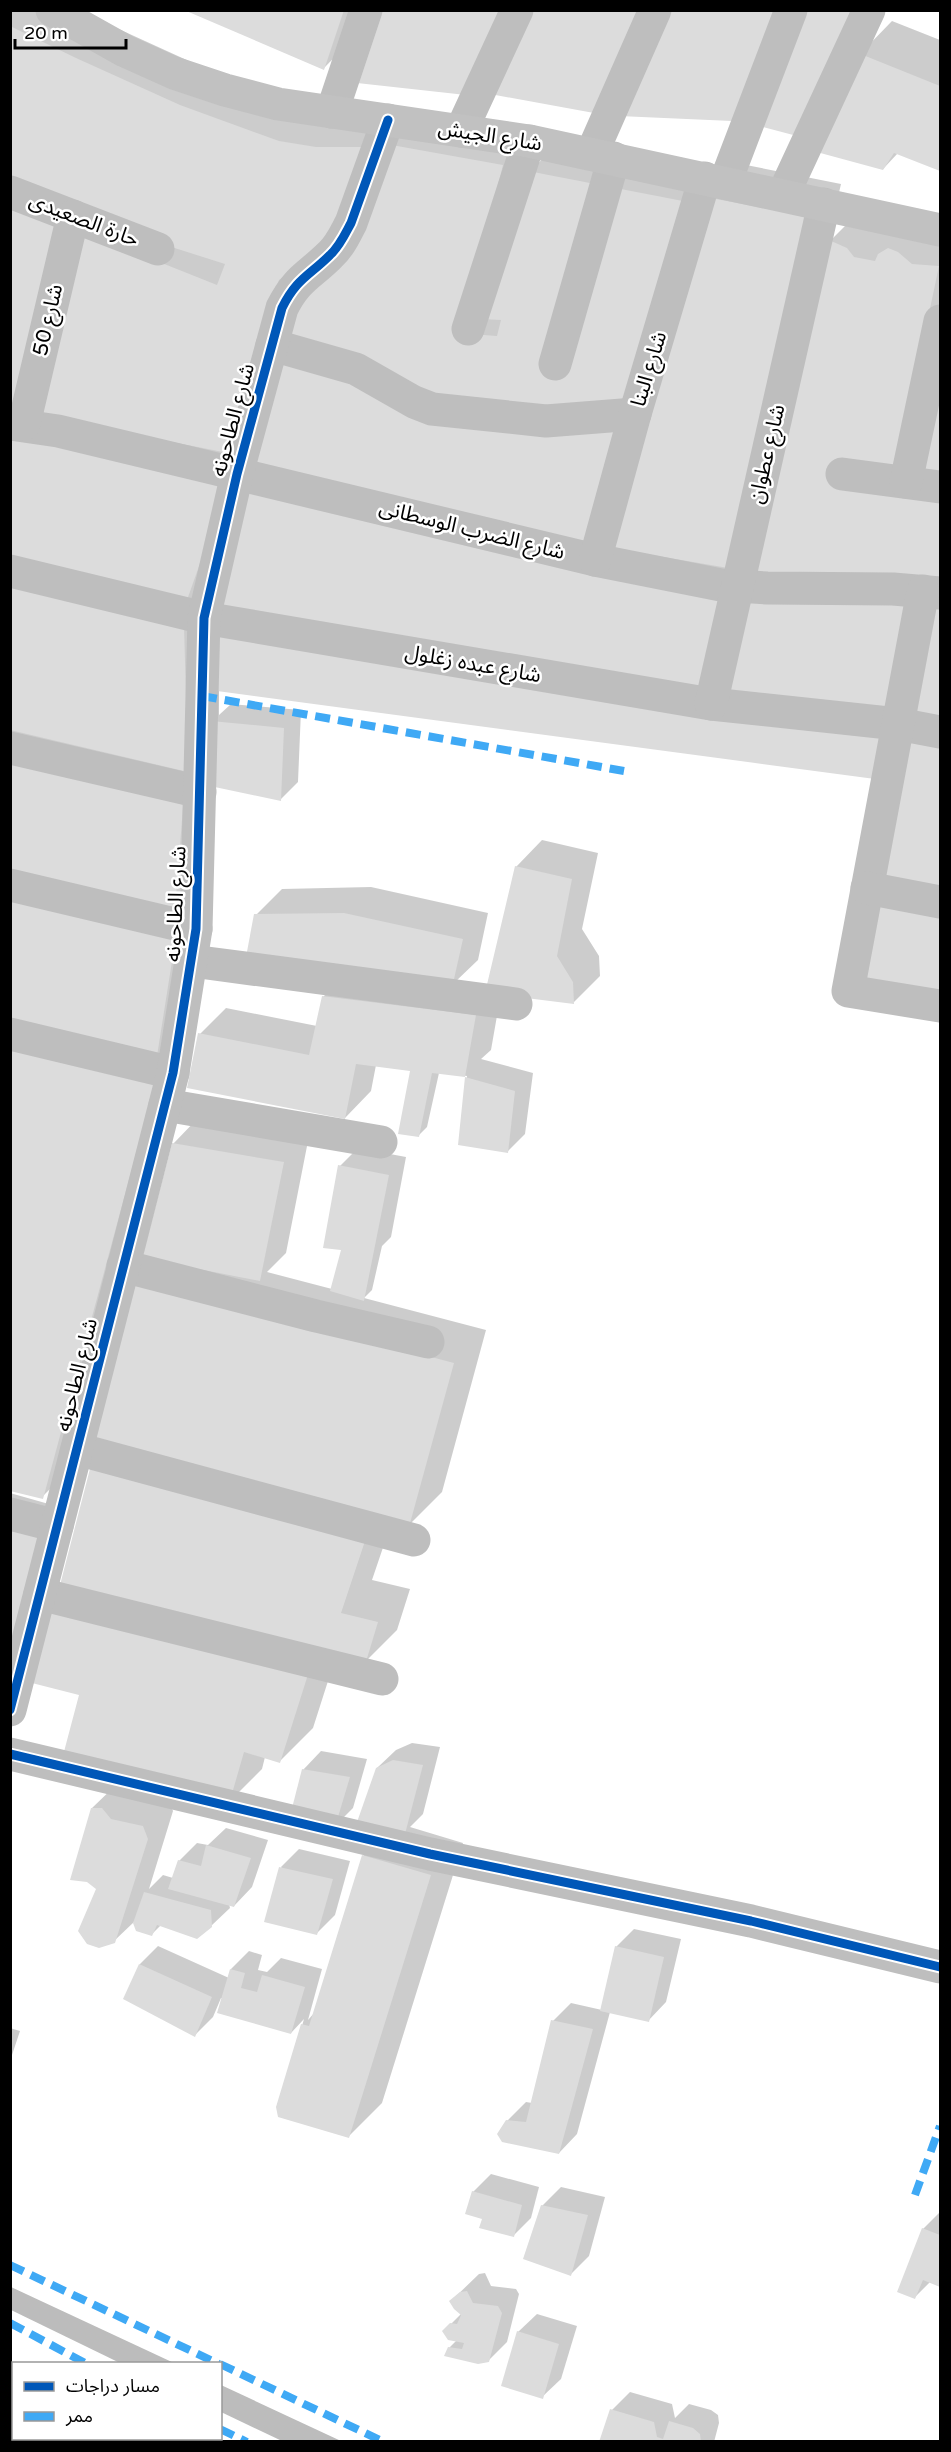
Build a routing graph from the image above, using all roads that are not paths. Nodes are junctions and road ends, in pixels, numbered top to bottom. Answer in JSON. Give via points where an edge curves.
{"nodes":[{"id":1,"x":366,"y":10,"type":"edge"},
{"id":2,"x":517,"y":10,"type":"edge"},
{"id":3,"x":655,"y":10,"type":"edge"},
{"id":4,"x":791,"y":10,"type":"edge"},
{"id":5,"x":869,"y":10,"type":"edge"},
{"id":6,"x":71,"y":15,"type":"edge"},
{"id":7,"x":332,"y":112,"type":"junction"},
{"id":8,"x":388,"y":120,"type":"junction"},
{"id":9,"x":461,"y":131,"type":"junction"},
{"id":10,"x":529,"y":141,"type":"junction"},
{"id":11,"x":603,"y":156,"type":"junction"},
{"id":12,"x":715,"y":180,"type":"junction"},
{"id":13,"x":10,"y":192,"type":"edge"},
{"id":14,"x":783,"y":195,"type":"junction"},
{"id":15,"x":824,"y":204,"type":"junction"},
{"id":16,"x":73,"y":216,"type":"junction"},
{"id":17,"x":940,"y":230,"type":"edge"},
{"id":18,"x":158,"y":249,"type":"dead end"},
{"id":19,"x":940,"y":321,"type":"edge"},
{"id":20,"x":468,"y":329,"type":"dead end"},
{"id":21,"x":272,"y":345,"type":"junction"},
{"id":22,"x":555,"y":364,"type":"dead end"},
{"id":23,"x":635,"y":414,"type":"junction"},
{"id":24,"x":17,"y":424,"type":"edge"},
{"id":25,"x":237,"y":474,"type":"junction"},
{"id":26,"x":842,"y":474,"type":"dead end"},
{"id":27,"x":906,"y":482,"type":"junction"},
{"id":28,"x":940,"y":487,"type":"edge"},
{"id":29,"x":595,"y":560,"type":"junction"},
{"id":30,"x":10,"y":571,"type":"edge"},
{"id":31,"x":737,"y":586,"type":"junction"},
{"id":32,"x":932,"y":592,"type":"edge"},
{"id":33,"x":204,"y":618,"type":"junction"},
{"id":34,"x":711,"y":704,"type":"junction"},
{"id":35,"x":898,"y":724,"type":"junction"},
{"id":36,"x":940,"y":732,"type":"edge"},
{"id":37,"x":10,"y":748,"type":"edge"},
{"id":38,"x":200,"y":792,"type":"junction"},
{"id":39,"x":10,"y":885,"type":"edge"},
{"id":40,"x":867,"y":888,"type":"junction"},
{"id":41,"x":940,"y":902,"type":"edge"},
{"id":42,"x":196,"y":929,"type":"junction"},
{"id":43,"x":192,"y":961,"type":"junction"},
{"id":44,"x":516,"y":1004,"type":"dead end"},
{"id":45,"x":940,"y":1006,"type":"edge"},
{"id":46,"x":10,"y":1034,"type":"edge"},
{"id":47,"x":173,"y":1073,"type":"junction"},
{"id":48,"x":165,"y":1105,"type":"junction"},
{"id":49,"x":381,"y":1142,"type":"dead end"},
{"id":50,"x":123,"y":1266,"type":"junction"},
{"id":51,"x":428,"y":1342,"type":"dead end"},
{"id":52,"x":77,"y":1449,"type":"junction"},
{"id":53,"x":10,"y":1514,"type":"edge"},
{"id":54,"x":57,"y":1526,"type":"junction"},
{"id":55,"x":414,"y":1540,"type":"dead end"},
{"id":56,"x":40,"y":1594,"type":"junction"},
{"id":57,"x":382,"y":1679,"type":"dead end"},
{"id":58,"x":10,"y":1710,"type":"edge"},
{"id":59,"x":10,"y":1754,"type":"edge"},
{"id":60,"x":940,"y":1967,"type":"edge"}],
"edges":[{"from":1,"to":7,"type":"street"},
{"from":2,"to":9,"type":"street"},
{"from":3,"to":11,"type":"street"},
{"from":4,"to":12,"type":"street","name":"شارع البنا"},
{"from":5,"to":14,"type":"street"},
{"from":6,"to":7,"type":"main road","name":"شارع الجيش","via":[[125,51],[174,73],[268,101]]},
{"from":7,"to":8,"type":"main road","name":"شارع الجيش"},
{"from":8,"to":9,"type":"main road","name":"شارع الجيش"},
{"from":8,"to":21,"type":"street","name":"شارع الطاحونه","via":[[351,222],[332,253],[291,291]]},
{"from":9,"to":10,"type":"main road","name":"شارع الجيش"},
{"from":10,"to":11,"type":"main road","name":"شارع الجيش"},
{"from":10,"to":20,"type":"street"},
{"from":11,"to":12,"type":"main road","name":"شارع الجيش"},
{"from":11,"to":22,"type":"street"},
{"from":12,"to":14,"type":"main road","name":"شارع الجيش"},
{"from":12,"to":23,"type":"street","name":"شارع البنا"},
{"from":13,"to":16,"type":"street","name":"حارة الصعيدى"},
{"from":14,"to":15,"type":"main road","name":"شارع الجيش"},
{"from":15,"to":17,"type":"main road","name":"شارع الجيش"},
{"from":15,"to":31,"type":"street","name":"شارع عطوان"},
{"from":16,"to":18,"type":"street","name":"حارة الصعيدى"},
{"from":16,"to":24,"type":"street","name":"شارع 50"},
{"from":19,"to":27,"type":"street"},
{"from":21,"to":23,"type":"street","via":[[356,369],[432,409],[546,421]]},
{"from":21,"to":25,"type":"street","name":"شارع الطاحونه"},
{"from":23,"to":29,"type":"street","name":"شارع البنا"},
{"from":24,"to":25,"type":"street","name":"شارع الضرب الوسطانى"},
{"from":25,"to":29,"type":"street","name":"شارع الضرب الوسطانى"},
{"from":25,"to":33,"type":"street","name":"شارع الطاحونه"},
{"from":26,"to":27,"type":"street"},
{"from":27,"to":28,"type":"street"},
{"from":29,"to":31,"type":"street","name":"شارع الضرب الوسطانى"},
{"from":30,"to":33,"type":"street","name":"شارع عبده زغلول"},
{"from":31,"to":32,"type":"street","name":"شارع الضرب الوسطانى"},
{"from":31,"to":34,"type":"street","name":"شارع عطوان"},
{"from":32,"to":35,"type":"street"},
{"from":33,"to":34,"type":"street","name":"شارع عبده زغلول"},
{"from":33,"to":38,"type":"street","name":"شارع الطاحونه"},
{"from":34,"to":35,"type":"street","name":"شارع عبده زغلول"},
{"from":35,"to":36,"type":"street","name":"شارع عبده زغلول"},
{"from":35,"to":40,"type":"street"},
{"from":37,"to":38,"type":"street"},
{"from":38,"to":42,"type":"street","name":"شارع الطاحونه"},
{"from":39,"to":42,"type":"street"},
{"from":40,"to":41,"type":"street"},
{"from":40,"to":45,"type":"street","via":[[848,991]]},
{"from":42,"to":43,"type":"street","name":"شارع الطاحونه"},
{"from":43,"to":44,"type":"street"},
{"from":43,"to":47,"type":"street","name":"شارع الطاحونه"},
{"from":46,"to":47,"type":"street"},
{"from":47,"to":48,"type":"street","name":"شارع الطاحونه"},
{"from":48,"to":49,"type":"street"},
{"from":48,"to":50,"type":"street","name":"شارع الطاحونه"},
{"from":50,"to":51,"type":"street"},
{"from":50,"to":52,"type":"street","name":"شارع الطاحونه"},
{"from":52,"to":54,"type":"street","name":"شارع الطاحونه"},
{"from":52,"to":55,"type":"street"},
{"from":53,"to":54,"type":"street"},
{"from":54,"to":56,"type":"street","name":"شارع الطاحونه"},
{"from":56,"to":57,"type":"street"},
{"from":56,"to":58,"type":"street","name":"شارع الطاحونه"},
{"from":59,"to":60,"type":"street","via":[[430,1854],[751,1921]]}]}
